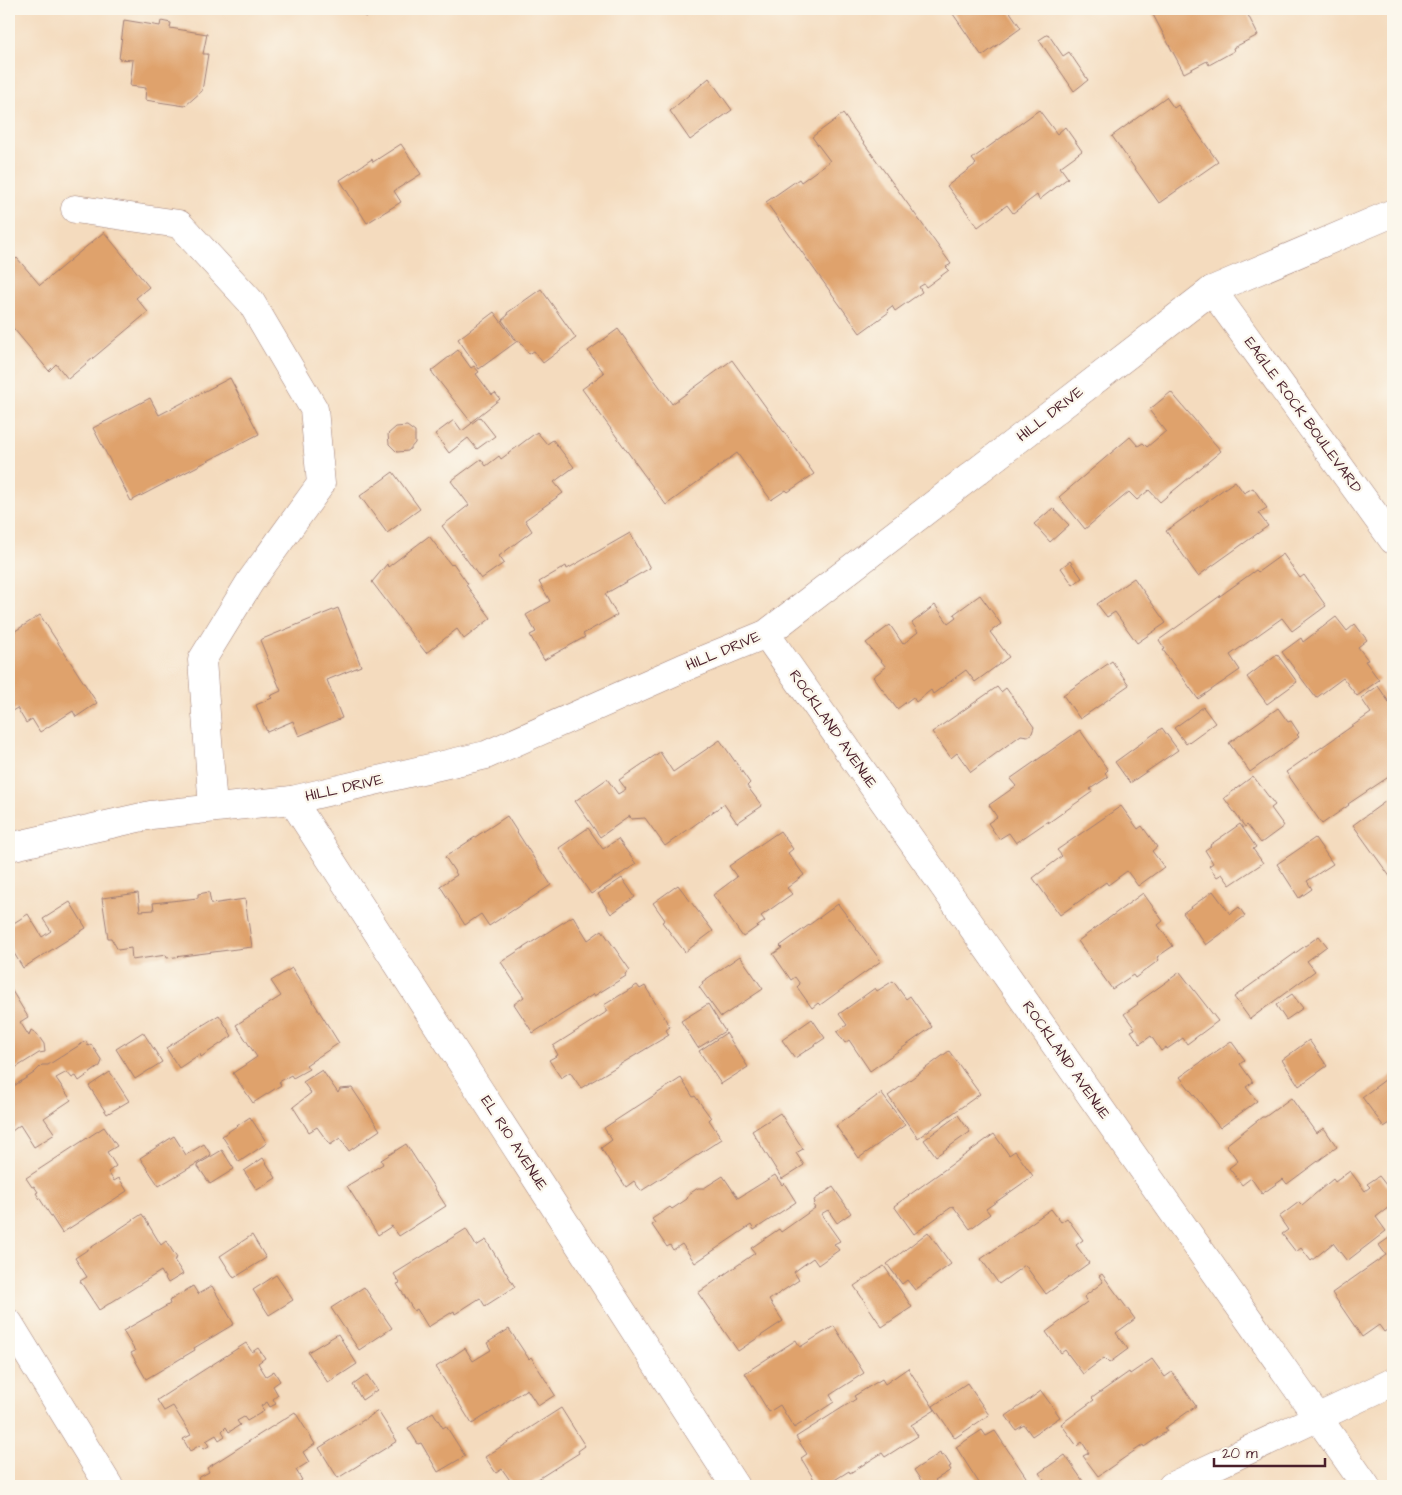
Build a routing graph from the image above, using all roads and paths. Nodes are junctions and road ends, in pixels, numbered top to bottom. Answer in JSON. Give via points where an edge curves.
{"nodes":[{"id":1,"x":75,"y":209,"type":"dead end"},
{"id":2,"x":1393,"y":213,"type":"edge"},
{"id":3,"x":1212,"y":290,"type":"junction"},
{"id":4,"x":1393,"y":540,"type":"edge"},
{"id":5,"x":766,"y":634,"type":"junction"},
{"id":6,"x":292,"y":800,"type":"junction"},
{"id":7,"x":213,"y":808,"type":"junction"},
{"id":8,"x":9,"y":847,"type":"edge"},
{"id":9,"x":9,"y":1323,"type":"edge"},
{"id":10,"x":1393,"y":1382,"type":"edge"},
{"id":11,"x":1318,"y":1419,"type":"junction"},
{"id":12,"x":109,"y":1486,"type":"edge"},
{"id":13,"x":735,"y":1486,"type":"edge"},
{"id":14,"x":1172,"y":1486,"type":"edge"},
{"id":15,"x":1366,"y":1486,"type":"edge"}],
"edges":[{"from":1,"to":7,"type":"street","via":[[179,224],[250,302],[314,409],[321,484],[250,582],[202,660]]},
{"from":2,"to":3,"type":"street","name":"HILL DRIVE"},
{"from":3,"to":4,"type":"street","name":"EAGLE ROCK BOULEVARD"},
{"from":3,"to":5,"type":"street","name":"HILL DRIVE"},
{"from":5,"to":6,"type":"street","name":"HILL DRIVE","via":[[486,755]]},
{"from":5,"to":11,"type":"street","name":"ROCKLAND AVENUE"},
{"from":6,"to":7,"type":"street","name":"HILL DRIVE"},
{"from":6,"to":13,"type":"street","name":"EL RIO AVENUE"},
{"from":7,"to":8,"type":"street","name":"HILL DRIVE","via":[[151,815]]},
{"from":9,"to":12,"type":"street"},
{"from":10,"to":11,"type":"street"},
{"from":11,"to":14,"type":"street"},
{"from":11,"to":15,"type":"street","name":"ROCKLAND AVENUE"}]}
